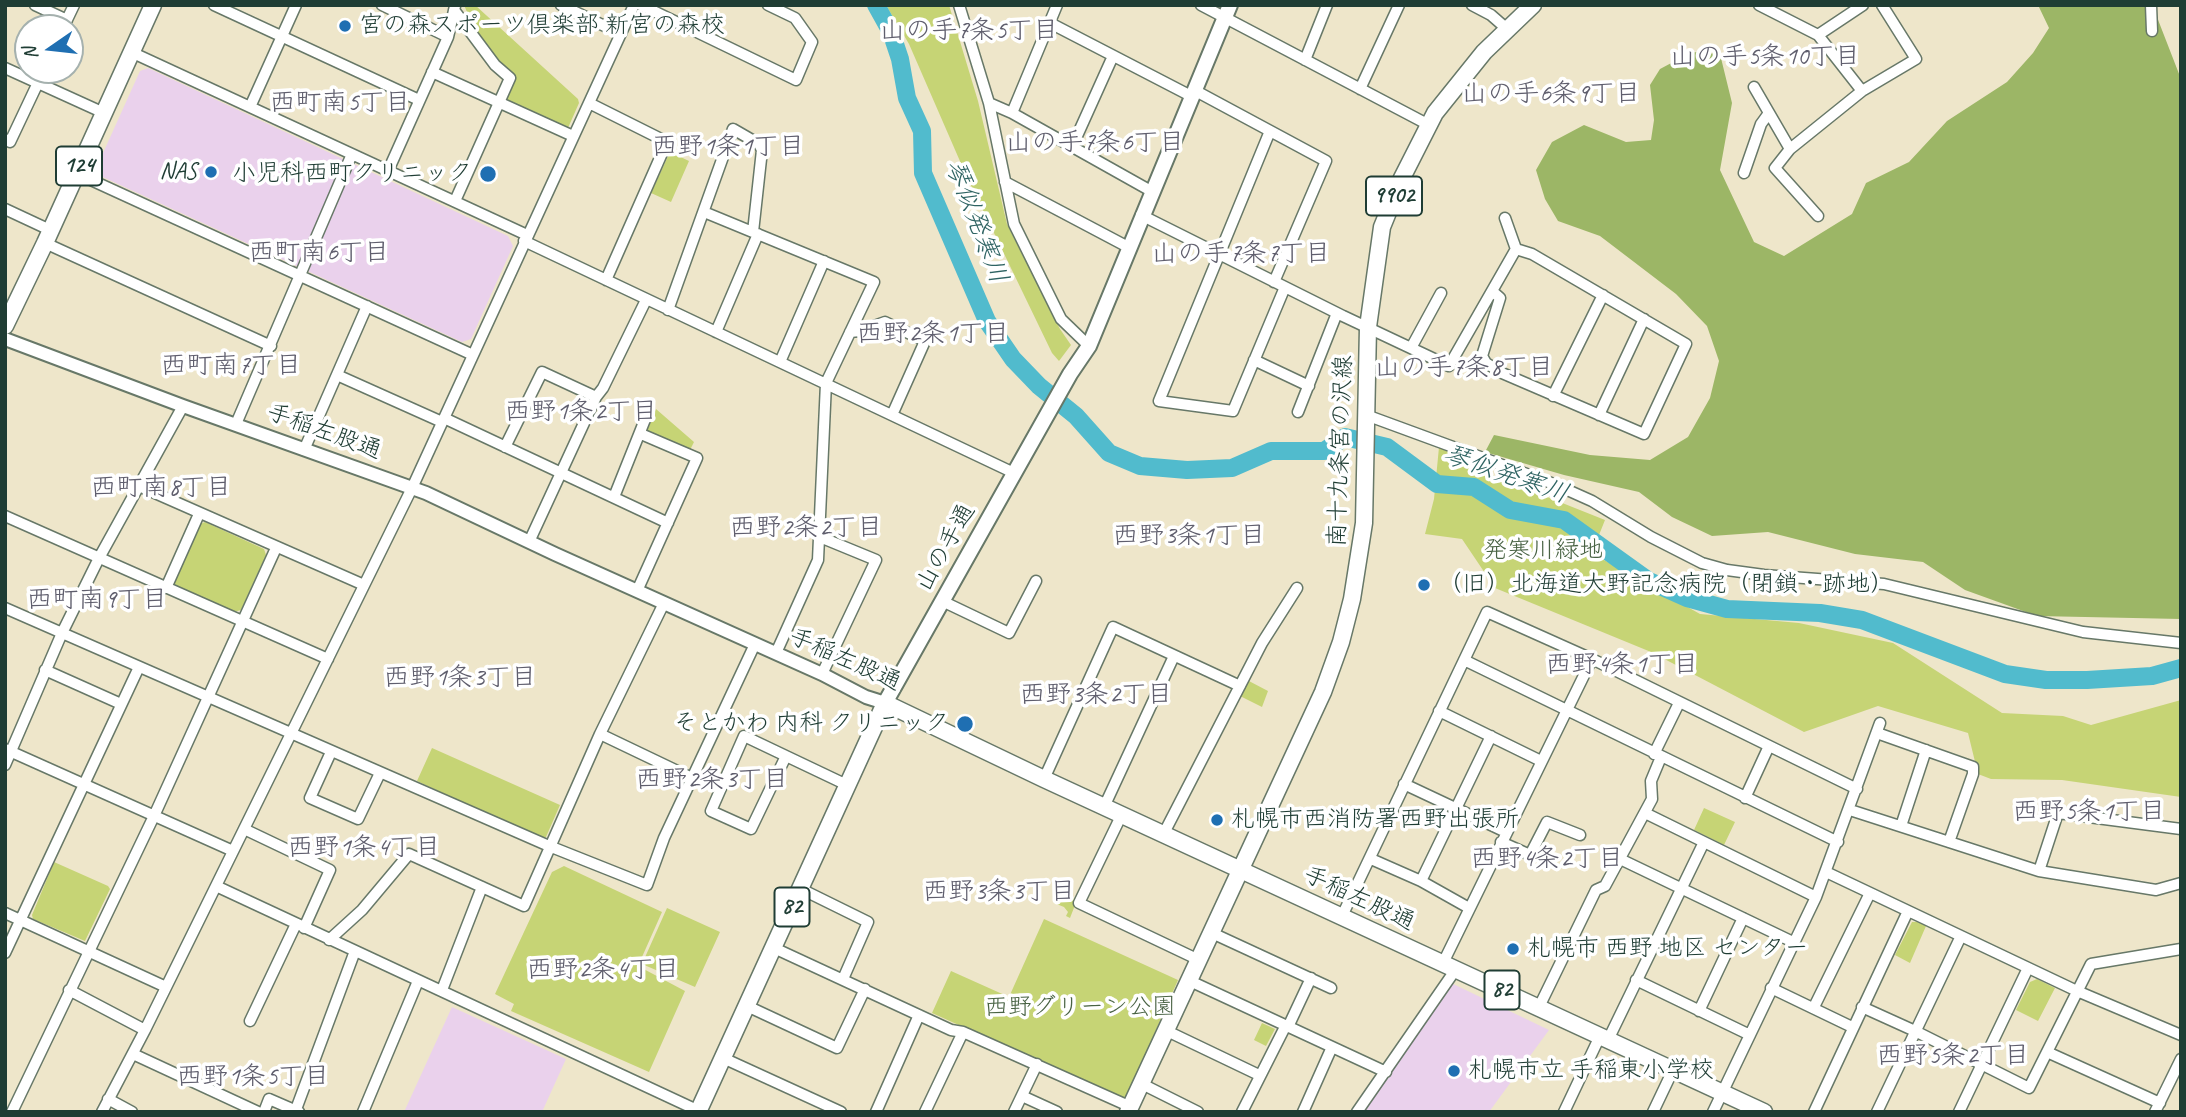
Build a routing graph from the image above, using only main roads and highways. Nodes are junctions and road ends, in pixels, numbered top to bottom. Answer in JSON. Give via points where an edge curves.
{"nodes":[{"id":1,"x":153,"y":5,"type":"edge"},
{"id":2,"x":1533,"y":5,"type":"edge"},
{"id":3,"x":1227,"y":11,"type":"edge"},
{"id":4,"x":5,"y":326,"type":"edge"},
{"id":5,"x":885,"y":703,"type":"junction"},
{"id":6,"x":1240,"y":869,"type":"junction"},
{"id":7,"x":1130,"y":1110,"type":"edge"},
{"id":8,"x":698,"y":1111,"type":"edge"},
{"id":9,"x":1764,"y":1112,"type":"edge"}],
"edges":[{"from":1,"to":4,"type":"main road","number":"124"},
{"from":2,"to":6,"type":"main road","name":"南十九条宮の沢線","number":"9902","via":[[1484,52],[1443,103],[1402,178],[1382,228],[1368,327],[1364,523],[1352,599],[1328,679]]},
{"from":3,"to":5,"type":"main road","name":"山の手通","via":[[1089,346]]},
{"from":5,"to":6,"type":"main road","name":"手稲左股通","number":"82"},
{"from":5,"to":8,"type":"main road","name":"山の手通","number":"82"},
{"from":6,"to":7,"type":"main road","name":"南十九条宮の沢線","number":"9902"},
{"from":6,"to":9,"type":"main road","name":"手稲左股通","number":"82"}]}
